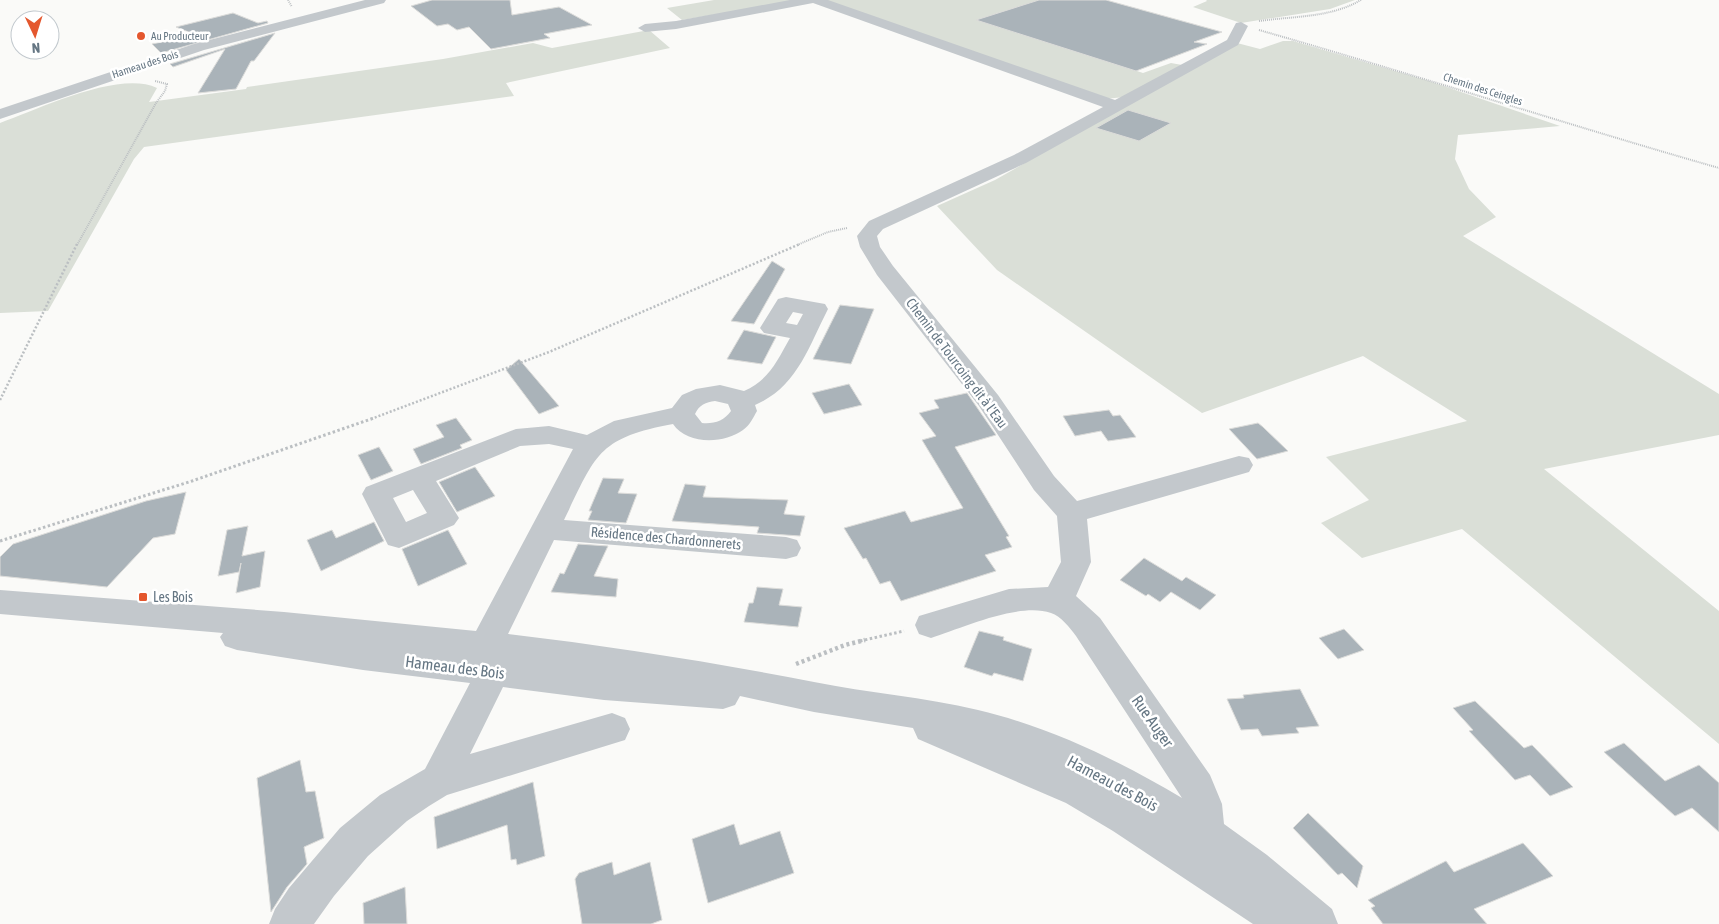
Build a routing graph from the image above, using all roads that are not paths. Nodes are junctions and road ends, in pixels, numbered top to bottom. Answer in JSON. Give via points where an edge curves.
{"nodes":[{"id":1,"x":380,"y":0,"type":"edge"},
{"id":2,"x":810,"y":0,"type":"edge"},
{"id":3,"x":816,"y":0,"type":"edge"},
{"id":4,"x":1241,"y":26,"type":"road end"},
{"id":5,"x":645,"y":28,"type":"dead end"},
{"id":6,"x":1117,"y":106,"type":"junction"},
{"id":7,"x":0,"y":114,"type":"edge"},
{"id":8,"x":804,"y":333,"type":"dead end"},
{"id":9,"x":741,"y":402,"type":"junction"},
{"id":10,"x":682,"y":414,"type":"junction"},
{"id":11,"x":590,"y":444,"type":"junction"},
{"id":12,"x":1239,"y":465,"type":"dead end"},
{"id":13,"x":420,"y":477,"type":"dead end"},
{"id":14,"x":1071,"y":513,"type":"junction"},
{"id":15,"x":546,"y":529,"type":"junction"},
{"id":16,"x":786,"y":548,"type":"dead end"},
{"id":17,"x":1056,"y":601,"type":"junction"},
{"id":18,"x":0,"y":602,"type":"edge"},
{"id":19,"x":932,"y":625,"type":"road end"},
{"id":20,"x":490,"y":659,"type":"junction"},
{"id":21,"x":809,"y":696,"type":"junction"},
{"id":22,"x":612,"y":729,"type":"dead end"},
{"id":23,"x":438,"y":780,"type":"junction"},
{"id":24,"x":1195,"y":846,"type":"junction"},
{"id":25,"x":290,"y":924,"type":"edge"},
{"id":26,"x":1291,"y":924,"type":"edge"},
{"id":27,"x":1316,"y":924,"type":"edge"}],
"edges":[{"from":1,"to":7,"type":"street","name":"Hameau des Bois","via":[[199,47]]},
{"from":2,"to":5,"type":"street","via":[[676,26]]},
{"from":3,"to":6,"type":"street"},
{"from":4,"to":6,"type":"street","via":[[1233,42]]},
{"from":6,"to":14,"type":"street","name":"Chemin de Tourcoing dit à l'Eau","via":[[1020,159],[876,225],[867,236],[885,270],[989,402],[1044,483]]},
{"from":8,"to":9,"type":"street","via":[[778,381]]},
{"from":9,"to":10,"type":"street","via":[[723,393],[707,394],[687,404]]},
{"from":9,"to":10,"type":"street","via":[[744,411],[740,420],[716,431],[695,429],[685,422]]},
{"from":10,"to":11,"type":"street","via":[[631,424]]},
{"from":11,"to":13,"type":"street","via":[[549,435],[522,437]]},
{"from":11,"to":15,"type":"street"},
{"from":12,"to":14,"type":"street"},
{"from":14,"to":17,"type":"street","via":[[1076,562]]},
{"from":15,"to":16,"type":"street","name":"Résidence des Chardonnerets"},
{"from":15,"to":20,"type":"street"},
{"from":17,"to":19,"type":"street","via":[[1010,602]]},
{"from":17,"to":24,"type":"street","name":"Rue Auger","via":[[1076,613],[1088,626],[1189,772],[1204,804],[1206,820]]},
{"from":18,"to":20,"type":"street","name":"Hameau des Bois","via":[[104,613],[319,650]]},
{"from":20,"to":21,"type":"street","name":"Hameau des Bois","via":[[762,685]]},
{"from":20,"to":21,"type":"street","name":"Hameau des Bois","via":[[678,692]]},
{"from":20,"to":23,"type":"street"},
{"from":21,"to":24,"type":"street","name":"Hameau des Bois","via":[[879,708],[1079,791],[1127,818]]},
{"from":22,"to":23,"type":"street"},
{"from":23,"to":25,"type":"street","via":[[383,815],[363,833],[314,889]]},
{"from":24,"to":26,"type":"street","name":"Hameau des Bois"},
{"from":24,"to":27,"type":"street","name":"Hameau des Bois","via":[[1269,883]]}]}
